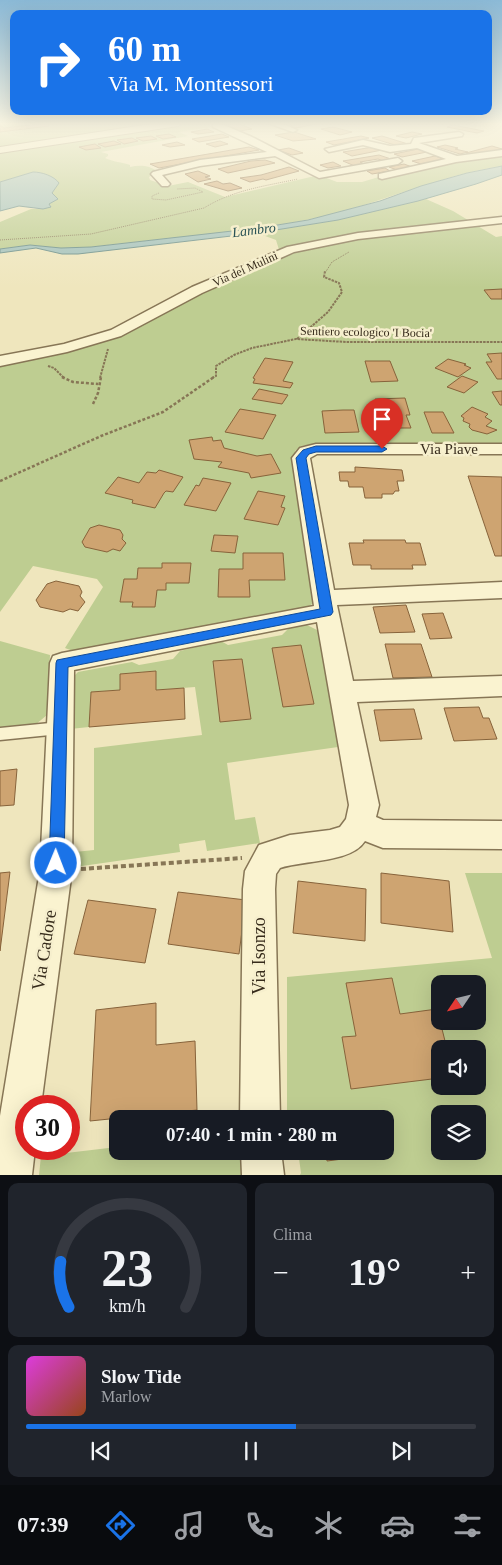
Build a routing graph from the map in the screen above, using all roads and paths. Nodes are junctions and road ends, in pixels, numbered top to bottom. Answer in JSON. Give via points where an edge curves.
{"nodes":[{"id":1,"x":159,"y":178,"type":"edge"},
{"id":2,"x":303,"y":178,"type":"edge"},
{"id":3,"x":165,"y":184,"type":"dead end"},
{"id":4,"x":502,"y":220,"type":"edge"},
{"id":5,"x":0,"y":240,"type":"edge"},
{"id":6,"x":352,"y":250,"type":"dead end"},
{"id":7,"x":116,"y":333,"type":"junction"},
{"id":8,"x":296,"y":339,"type":"junction"},
{"id":9,"x":502,"y":342,"type":"edge"},
{"id":10,"x":19,"y":357,"type":"junction"},
{"id":11,"x":0,"y":361,"type":"edge"},
{"id":12,"x":98,"y":384,"type":"junction"},
{"id":13,"x":93,"y":404,"type":"dead end"},
{"id":14,"x":502,"y":449,"type":"edge"},
{"id":15,"x":0,"y":480,"type":"edge"},
{"id":16,"x":502,"y":590,"type":"edge"},
{"id":17,"x":326,"y":605,"type":"junction"},
{"id":18,"x":502,"y":686,"type":"edge"},
{"id":19,"x":342,"y":692,"type":"junction"},
{"id":20,"x":60,"y":728,"type":"junction"},
{"id":21,"x":0,"y":734,"type":"edge"},
{"id":22,"x":359,"y":825,"type":"junction"},
{"id":23,"x":502,"y":835,"type":"edge"},
{"id":24,"x":270,"y":856,"type":"junction"},
{"id":25,"x":56,"y":870,"type":"junction"},
{"id":26,"x":11,"y":1104,"type":"edge"},
{"id":27,"x":260,"y":1110,"type":"edge"},
{"id":28,"x":262,"y":1160,"type":"edge"},
{"id":29,"x":11,"y":1175,"type":"edge"},
{"id":30,"x":264,"y":1175,"type":"edge"}],
"edges":[{"from":1,"to":3,"type":"street"},
{"from":2,"to":5,"type":"path","via":[[220,198],[204,208],[115,229],[90,234]]},
{"from":4,"to":7,"type":"street","name":"Via dei Mulini","via":[[358,236],[291,249],[197,290]]},
{"from":6,"to":8,"type":"path","via":[[331,261],[325,270],[324,277],[339,283],[342,292],[337,302]]},
{"from":7,"to":10,"type":"street","name":"Via dei Mulini","via":[[67,348]]},
{"from":7,"to":12,"type":"path","via":[[105,354]]},
{"from":8,"to":9,"type":"path","name":"Sentiero ecologico 'I Bocia'"},
{"from":8,"to":15,"type":"path","name":"Sentiero ecologico 'I Bocia'","via":[[234,355],[216,366],[216,376],[163,412]]},
{"from":10,"to":11,"type":"street","name":"Via dei Mulini"},
{"from":10,"to":12,"type":"path","via":[[54,368],[67,382]]},
{"from":12,"to":13,"type":"path","via":[[98,396]]},
{"from":14,"to":17,"type":"street","name":"Via Piave","via":[[316,449],[306,452],[301,458]]},
{"from":16,"to":17,"type":"street"},
{"from":17,"to":19,"type":"street","name":"Via Piave"},
{"from":17,"to":20,"type":"street","name":"Via Cadore","via":[[62,663]]},
{"from":18,"to":19,"type":"street"},
{"from":19,"to":22,"type":"street","name":"Via Piave","via":[[364,805]]},
{"from":20,"to":21,"type":"lane"},
{"from":20,"to":25,"type":"street","name":"Via Cadore"},
{"from":22,"to":23,"type":"street","via":[[383,834]]},
{"from":22,"to":24,"type":"street","via":[[350,838],[330,845]]},
{"from":24,"to":25,"type":"path"},
{"from":24,"to":27,"type":"street","name":"Via Isonzo","via":[[261,871],[259,889]]},
{"from":25,"to":26,"type":"street","name":"Via Cadore"},
{"from":26,"to":29,"type":"street","name":"Via Cadore"},
{"from":28,"to":30,"type":"street"}]}
